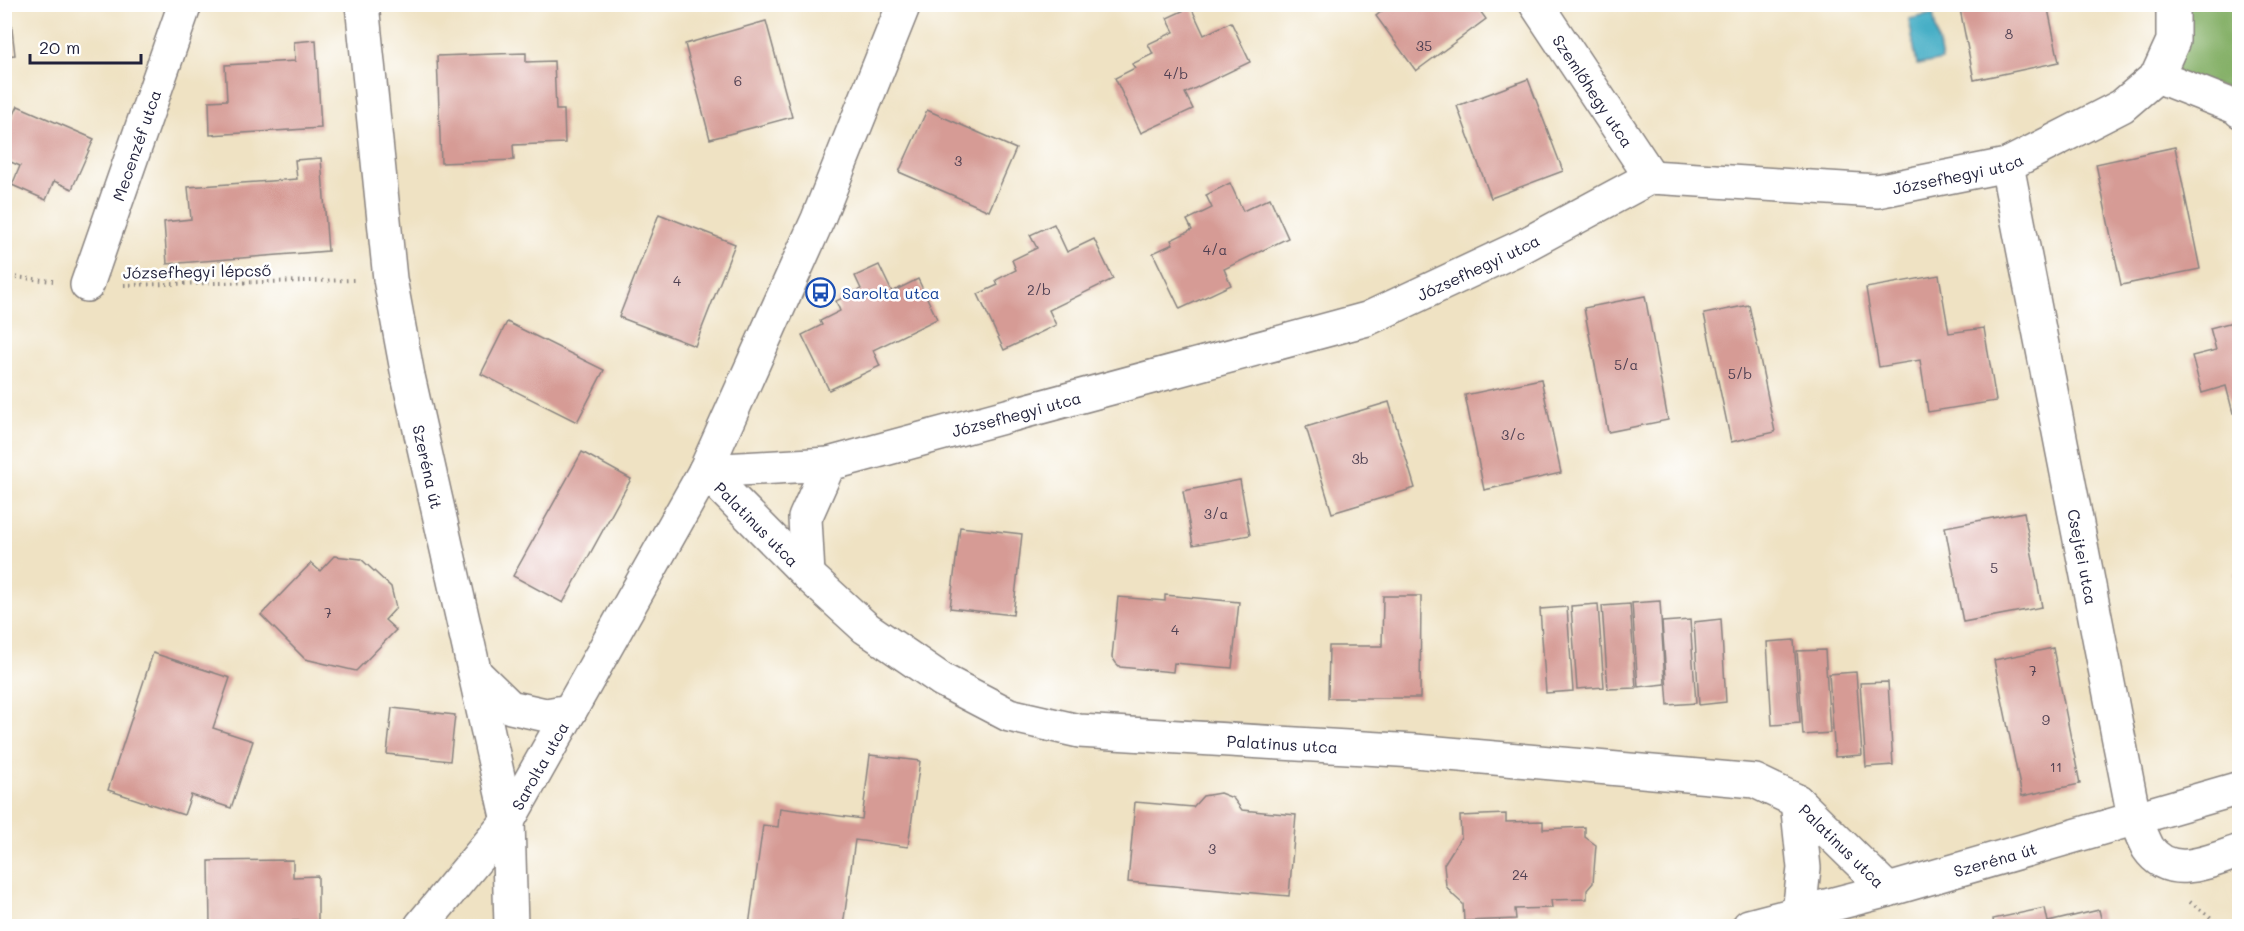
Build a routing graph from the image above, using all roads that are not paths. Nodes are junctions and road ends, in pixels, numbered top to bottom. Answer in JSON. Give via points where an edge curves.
{"nodes":[{"id":1,"x":185,"y":4,"type":"edge"},
{"id":2,"x":362,"y":4,"type":"edge"},
{"id":3,"x":904,"y":4,"type":"edge"},
{"id":4,"x":1536,"y":4,"type":"edge"},
{"id":5,"x":2173,"y":4,"type":"edge"},
{"id":6,"x":2157,"y":76,"type":"junction"},
{"id":7,"x":2239,"y":109,"type":"edge"},
{"id":8,"x":2007,"y":165,"type":"junction"},
{"id":9,"x":1651,"y":177,"type":"junction"},
{"id":10,"x":87,"y":285,"type":"road end"},
{"id":11,"x":829,"y":464,"type":"junction"},
{"id":12,"x":705,"y":471,"type":"junction"},
{"id":13,"x":808,"y":575,"type":"junction"},
{"id":14,"x":475,"y":673,"type":"junction"},
{"id":15,"x":570,"y":711,"type":"junction"},
{"id":16,"x":2240,"y":788,"type":"edge"},
{"id":17,"x":1797,"y":801,"type":"junction"},
{"id":18,"x":2134,"y":818,"type":"junction"},
{"id":19,"x":508,"y":821,"type":"junction"},
{"id":20,"x":2240,"y":851,"type":"edge"},
{"id":21,"x":1888,"y":890,"type":"junction"},
{"id":22,"x":1799,"y":912,"type":"junction"},
{"id":23,"x":421,"y":927,"type":"edge"},
{"id":24,"x":511,"y":927,"type":"edge"},
{"id":25,"x":1749,"y":927,"type":"edge"}],
"edges":[{"from":1,"to":10,"type":"street","name":"Mecenzéf utca"},
{"from":2,"to":14,"type":"street","name":"Szeréna út","via":[[390,279]]},
{"from":3,"to":12,"type":"street","name":"Sarolta utca","via":[[818,219]]},
{"from":4,"to":9,"type":"street","name":"Szemlőhegy utca"},
{"from":5,"to":6,"type":"street","name":"Józsefhegyi utca","via":[[2173,41]]},
{"from":6,"to":7,"type":"street"},
{"from":6,"to":8,"type":"street","name":"Józsefhegyi utca","via":[[2122,106]]},
{"from":8,"to":9,"type":"street","name":"Józsefhegyi utca","via":[[1877,191]]},
{"from":8,"to":18,"type":"street","name":"Csejtei utca"},
{"from":9,"to":11,"type":"street","name":"Józsefhegyi utca","via":[[1523,246],[1367,319]]},
{"from":11,"to":12,"type":"street","name":"Józsefhegyi utca"},
{"from":11,"to":13,"type":"street","name":"Palatinus utca","via":[[805,518]]},
{"from":12,"to":13,"type":"street","name":"Palatinus utca"},
{"from":12,"to":15,"type":"street","name":"Sarolta utca"},
{"from":13,"to":17,"type":"street","name":"Palatinus utca","via":[[866,628],[942,680],[1010,715],[1079,731],[1415,751],[1755,781]]},
{"from":14,"to":15,"type":"street","name":"Sarolta utca","via":[[510,707],[546,716]]},
{"from":14,"to":19,"type":"street","name":"Szeréna út"},
{"from":15,"to":19,"type":"street","name":"Sarolta utca"},
{"from":16,"to":18,"type":"street","name":"Szeréna út"},
{"from":17,"to":21,"type":"street","name":"Palatinus utca"},
{"from":17,"to":22,"type":"street","name":"Palatinus utca","via":[[1804,868]]},
{"from":18,"to":20,"type":"street","name":"Csejtei utca","via":[[2149,849],[2167,865],[2190,867]]},
{"from":18,"to":21,"type":"street","name":"Szeréna út"},
{"from":19,"to":23,"type":"street","name":"Sarolta utca"},
{"from":19,"to":24,"type":"street","name":"Szeréna út"},
{"from":21,"to":22,"type":"street","name":"Szeréna út"},
{"from":22,"to":25,"type":"street","name":"Szeréna út"}]}
